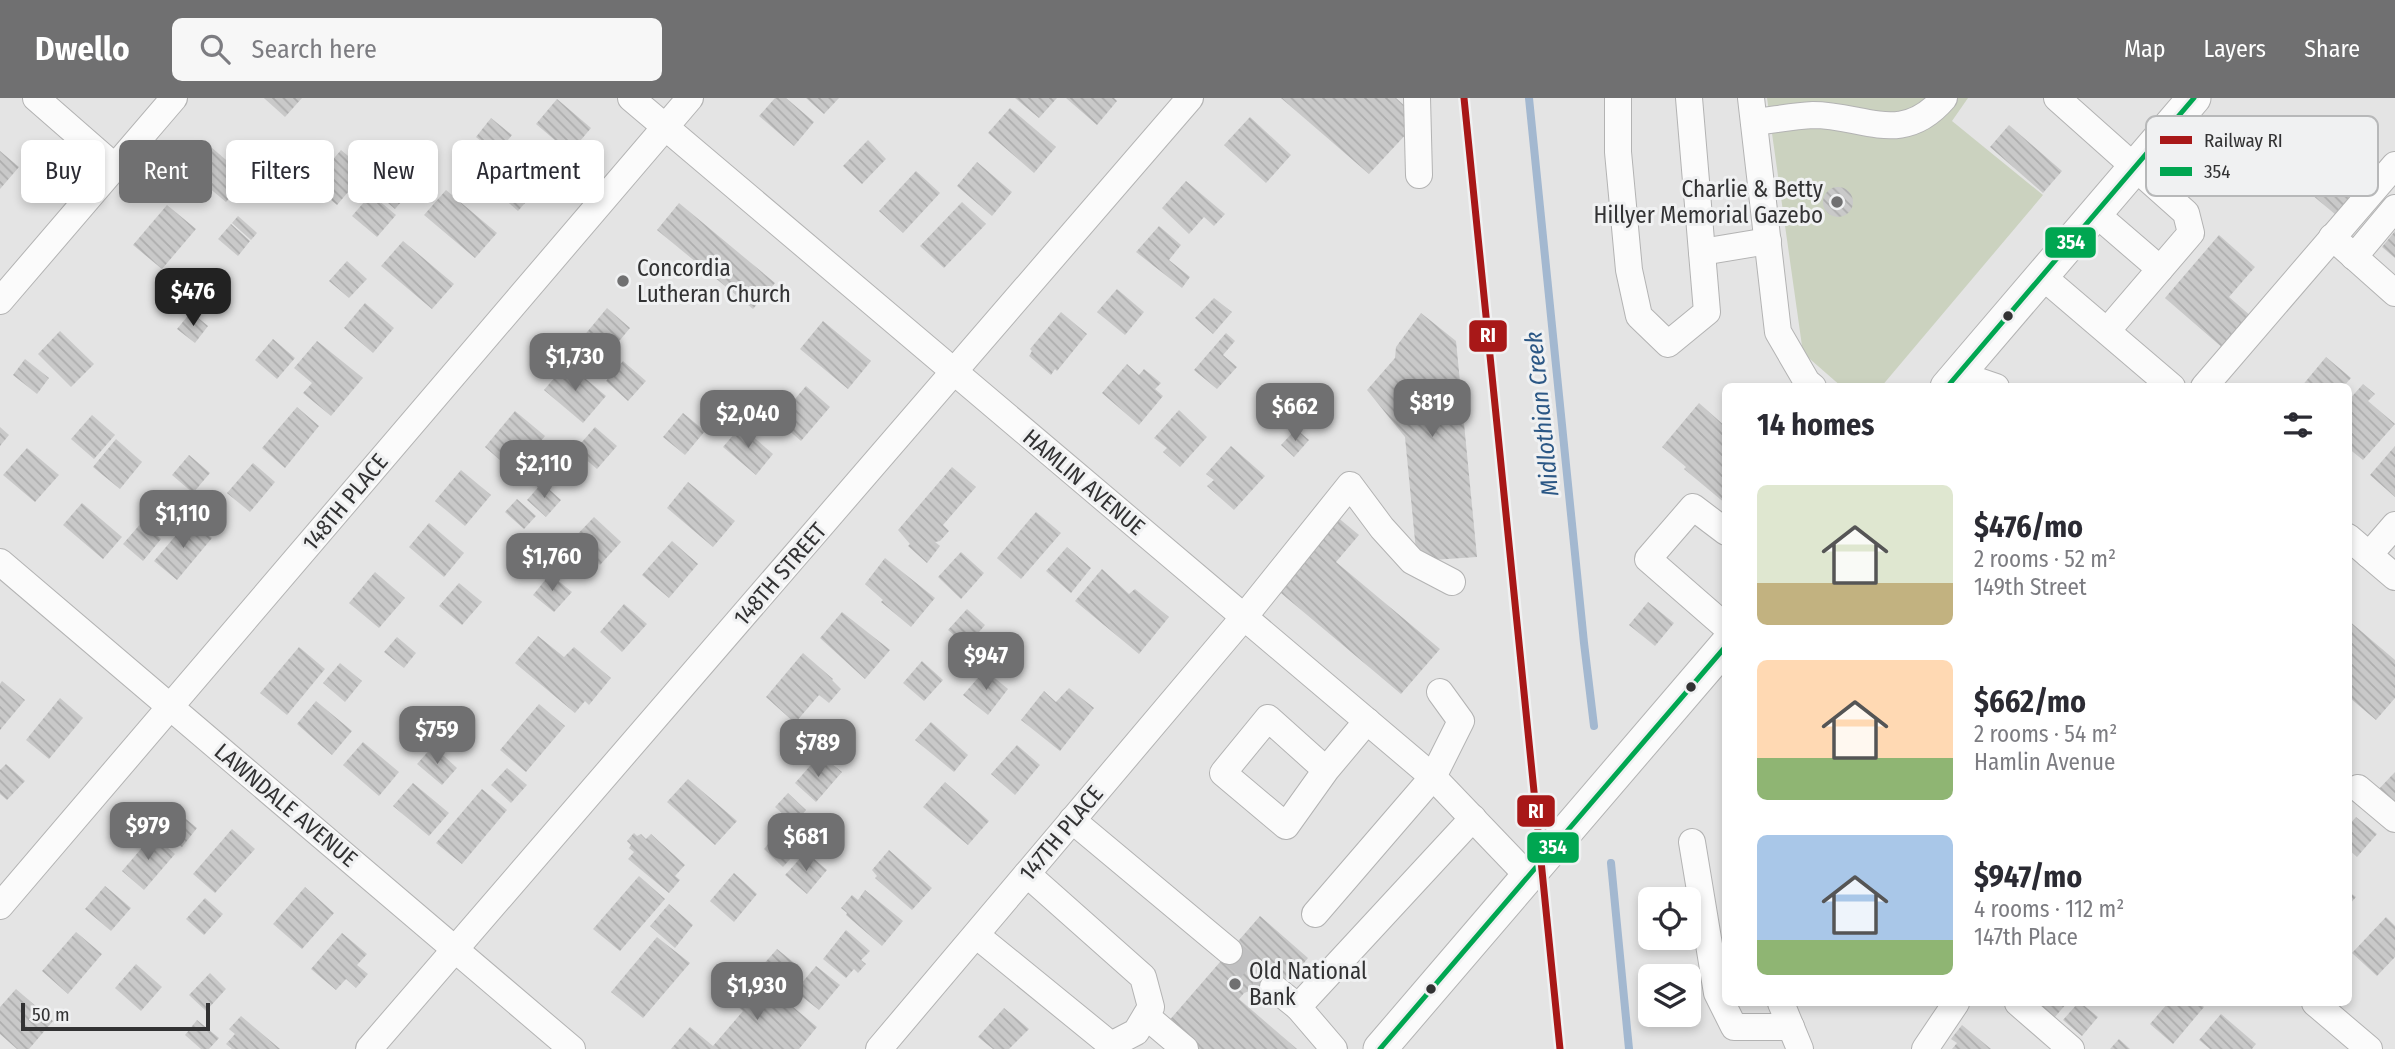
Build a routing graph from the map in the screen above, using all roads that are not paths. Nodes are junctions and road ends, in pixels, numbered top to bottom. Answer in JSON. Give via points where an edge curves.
{"nodes":[{"id":1,"x":36,"y":98,"type":"edge"},
{"id":2,"x":174,"y":98,"type":"edge"},
{"id":3,"x":631,"y":98,"type":"edge"},
{"id":4,"x":690,"y":98,"type":"edge"},
{"id":5,"x":1190,"y":98,"type":"edge"},
{"id":6,"x":1417,"y":98,"type":"edge"},
{"id":7,"x":1618,"y":98,"type":"edge"},
{"id":8,"x":1689,"y":98,"type":"edge"},
{"id":9,"x":1944,"y":98,"type":"edge"},
{"id":10,"x":2057,"y":98,"type":"edge"},
{"id":11,"x":2193,"y":98,"type":"edge"},
{"id":12,"x":1752,"y":110,"type":"edge"},
{"id":13,"x":2178,"y":116,"type":"edge"},
{"id":14,"x":666,"y":127,"type":"junction"},
{"id":15,"x":2146,"y":154,"type":"edge"},
{"id":16,"x":2395,"y":164,"type":"edge"},
{"id":17,"x":115,"y":167,"type":"junction"},
{"id":18,"x":2135,"y":167,"type":"junction"},
{"id":19,"x":1419,"y":175,"type":"dead end"},
{"id":20,"x":2146,"y":177,"type":"edge"},
{"id":21,"x":2378,"y":184,"type":"edge"},
{"id":22,"x":2167,"y":196,"type":"edge"},
{"id":23,"x":2367,"y":196,"type":"edge"},
{"id":24,"x":2395,"y":208,"type":"edge"},
{"id":25,"x":2095,"y":213,"type":"junction"},
{"id":26,"x":2332,"y":237,"type":"junction"},
{"id":27,"x":1768,"y":241,"type":"junction"},
{"id":28,"x":1702,"y":252,"type":"junction"},
{"id":29,"x":2354,"y":257,"type":"junction"},
{"id":30,"x":2160,"y":269,"type":"junction"},
{"id":31,"x":2042,"y":276,"type":"junction"},
{"id":32,"x":2395,"y":293,"type":"edge"},
{"id":33,"x":0,"y":300,"type":"edge"},
{"id":34,"x":2107,"y":331,"type":"junction"},
{"id":35,"x":954,"y":371,"type":"junction"},
{"id":36,"x":1952,"y":380,"type":"edge"},
{"id":37,"x":1808,"y":383,"type":"edge"},
{"id":38,"x":1971,"y":383,"type":"edge"},
{"id":39,"x":2167,"y":383,"type":"edge"},
{"id":40,"x":2207,"y":383,"type":"edge"},
{"id":41,"x":2395,"y":525,"type":"edge"},
{"id":42,"x":1722,"y":530,"type":"edge"},
{"id":43,"x":2352,"y":540,"type":"edge"},
{"id":44,"x":2369,"y":555,"type":"junction"},
{"id":45,"x":0,"y":562,"type":"edge"},
{"id":46,"x":2395,"y":577,"type":"edge"},
{"id":47,"x":1452,"y":582,"type":"dead end"},
{"id":48,"x":1244,"y":617,"type":"junction"},
{"id":49,"x":1722,"y":624,"type":"edge"},
{"id":50,"x":1722,"y":650,"type":"edge"},
{"id":51,"x":1440,"y":692,"type":"dead end"},
{"id":52,"x":171,"y":707,"type":"junction"},
{"id":53,"x":1367,"y":721,"type":"junction"},
{"id":54,"x":1326,"y":770,"type":"dead end"},
{"id":55,"x":1433,"y":777,"type":"junction"},
{"id":56,"x":2358,"y":788,"type":"dead end"},
{"id":57,"x":1473,"y":818,"type":"junction"},
{"id":58,"x":2395,"y":819,"type":"edge"},
{"id":59,"x":1072,"y":820,"type":"junction"},
{"id":60,"x":1692,"y":842,"type":"dead end"},
{"id":61,"x":1027,"y":874,"type":"junction"},
{"id":62,"x":1528,"y":876,"type":"junction"},
{"id":63,"x":0,"y":906,"type":"edge"},
{"id":64,"x":1315,"y":914,"type":"dead end"},
{"id":65,"x":976,"y":935,"type":"junction"},
{"id":66,"x":455,"y":949,"type":"junction"},
{"id":67,"x":1229,"y":951,"type":"tunnel mouth"},
{"id":68,"x":1273,"y":987,"type":"tunnel mouth"},
{"id":69,"x":1722,"y":1003,"type":"edge"},
{"id":70,"x":1724,"y":1006,"type":"edge"},
{"id":71,"x":1782,"y":1006,"type":"edge"},
{"id":72,"x":1954,"y":1006,"type":"edge"},
{"id":73,"x":2021,"y":1006,"type":"edge"},
{"id":74,"x":2319,"y":1006,"type":"edge"},
{"id":75,"x":1298,"y":1007,"type":"junction"},
{"id":76,"x":1146,"y":1016,"type":"junction"},
{"id":77,"x":1796,"y":1038,"type":"edge"},
{"id":78,"x":369,"y":1049,"type":"edge"},
{"id":79,"x":572,"y":1049,"type":"edge"},
{"id":80,"x":879,"y":1049,"type":"edge"},
{"id":81,"x":1185,"y":1049,"type":"edge"},
{"id":82,"x":1334,"y":1049,"type":"edge"},
{"id":83,"x":1380,"y":1049,"type":"edge"},
{"id":84,"x":1925,"y":1049,"type":"edge"},
{"id":85,"x":2071,"y":1049,"type":"edge"},
{"id":86,"x":2370,"y":1049,"type":"edge"}],
"edges":[{"from":1,"to":17,"type":"street"},
{"from":2,"to":17,"type":"street"},
{"from":3,"to":14,"type":"street","name":"HAMLIN AVENUE"},
{"from":4,"to":14,"type":"street","name":"148TH PLACE"},
{"from":5,"to":35,"type":"street","name":"148TH STREET"},
{"from":6,"to":19,"type":"street"},
{"from":7,"to":28,"type":"street","via":[[1629,270],[1639,316],[1668,344],[1707,312]]},
{"from":8,"to":28,"type":"street"},
{"from":9,"to":12,"type":"street","via":[[1913,123],[1881,126]]},
{"from":10,"to":18,"type":"street"},
{"from":11,"to":13,"type":"main road"},
{"from":12,"to":27,"type":"street"},
{"from":14,"to":35,"type":"street","name":"HAMLIN AVENUE"},
{"from":14,"to":52,"type":"street","name":"148TH PLACE"},
{"from":15,"to":18,"type":"main road"},
{"from":16,"to":21,"type":"street"},
{"from":17,"to":33,"type":"street"},
{"from":18,"to":20,"type":"street"},
{"from":18,"to":25,"type":"main road"},
{"from":22,"to":30,"type":"street","via":[[2186,213],[2191,233]]},
{"from":23,"to":26,"type":"street"},
{"from":24,"to":29,"type":"street"},
{"from":25,"to":30,"type":"street"},
{"from":25,"to":31,"type":"main road"},
{"from":26,"to":29,"type":"street"},
{"from":26,"to":40,"type":"street"},
{"from":27,"to":28,"type":"street"},
{"from":27,"to":37,"type":"street","via":[[1778,332]]},
{"from":29,"to":32,"type":"street"},
{"from":30,"to":34,"type":"street"},
{"from":31,"to":34,"type":"street"},
{"from":31,"to":36,"type":"main road"},
{"from":34,"to":39,"type":"street"},
{"from":35,"to":48,"type":"street","name":"HAMLIN AVENUE"},
{"from":35,"to":66,"type":"street","name":"148TH STREET"},
{"from":36,"to":38,"type":"street"},
{"from":41,"to":44,"type":"street"},
{"from":42,"to":49,"type":"street","via":[[1693,507],[1648,559]]},
{"from":43,"to":44,"type":"street"},
{"from":44,"to":46,"type":"street"},
{"from":45,"to":52,"type":"street","name":"LAWNDALE AVENUE"},
{"from":47,"to":48,"type":"street","name":"147TH PLACE","via":[[1412,561],[1350,485]]},
{"from":48,"to":53,"type":"street","name":"HAMLIN AVENUE"},
{"from":48,"to":59,"type":"street","name":"147TH PLACE"},
{"from":50,"to":62,"type":"main road"},
{"from":51,"to":55,"type":"street","via":[[1461,721]]},
{"from":52,"to":63,"type":"street","name":"148TH PLACE"},
{"from":52,"to":66,"type":"street","name":"LAWNDALE AVENUE"},
{"from":53,"to":54,"type":"street"},
{"from":53,"to":55,"type":"street","name":"HAMLIN AVENUE"},
{"from":55,"to":57,"type":"street","name":"HAMLIN AVENUE"},
{"from":55,"to":64,"type":"street"},
{"from":56,"to":58,"type":"street"},
{"from":57,"to":62,"type":"street","name":"HAMLIN AVENUE"},
{"from":57,"to":75,"type":"street"},
{"from":59,"to":61,"type":"street","name":"147TH PLACE"},
{"from":59,"to":67,"type":"street"},
{"from":60,"to":69,"type":"street"},
{"from":61,"to":65,"type":"street","name":"147TH PLACE"},
{"from":61,"to":76,"type":"street","via":[[1143,977],[1151,1007]]},
{"from":62,"to":83,"type":"main road"},
{"from":65,"to":76,"type":"street","via":[[1111,1045],[1136,1032]]},
{"from":65,"to":80,"type":"street","name":"147TH PLACE"},
{"from":66,"to":78,"type":"street","name":"148TH STREET"},
{"from":66,"to":79,"type":"street","name":"LAWNDALE AVENUE"},
{"from":68,"to":75,"type":"street"},
{"from":70,"to":77,"type":"street","via":[[1734,1027]]},
{"from":71,"to":77,"type":"street"},
{"from":72,"to":84,"type":"street"},
{"from":73,"to":85,"type":"street"},
{"from":74,"to":86,"type":"street"},
{"from":75,"to":82,"type":"street"},
{"from":76,"to":81,"type":"street"}]}
